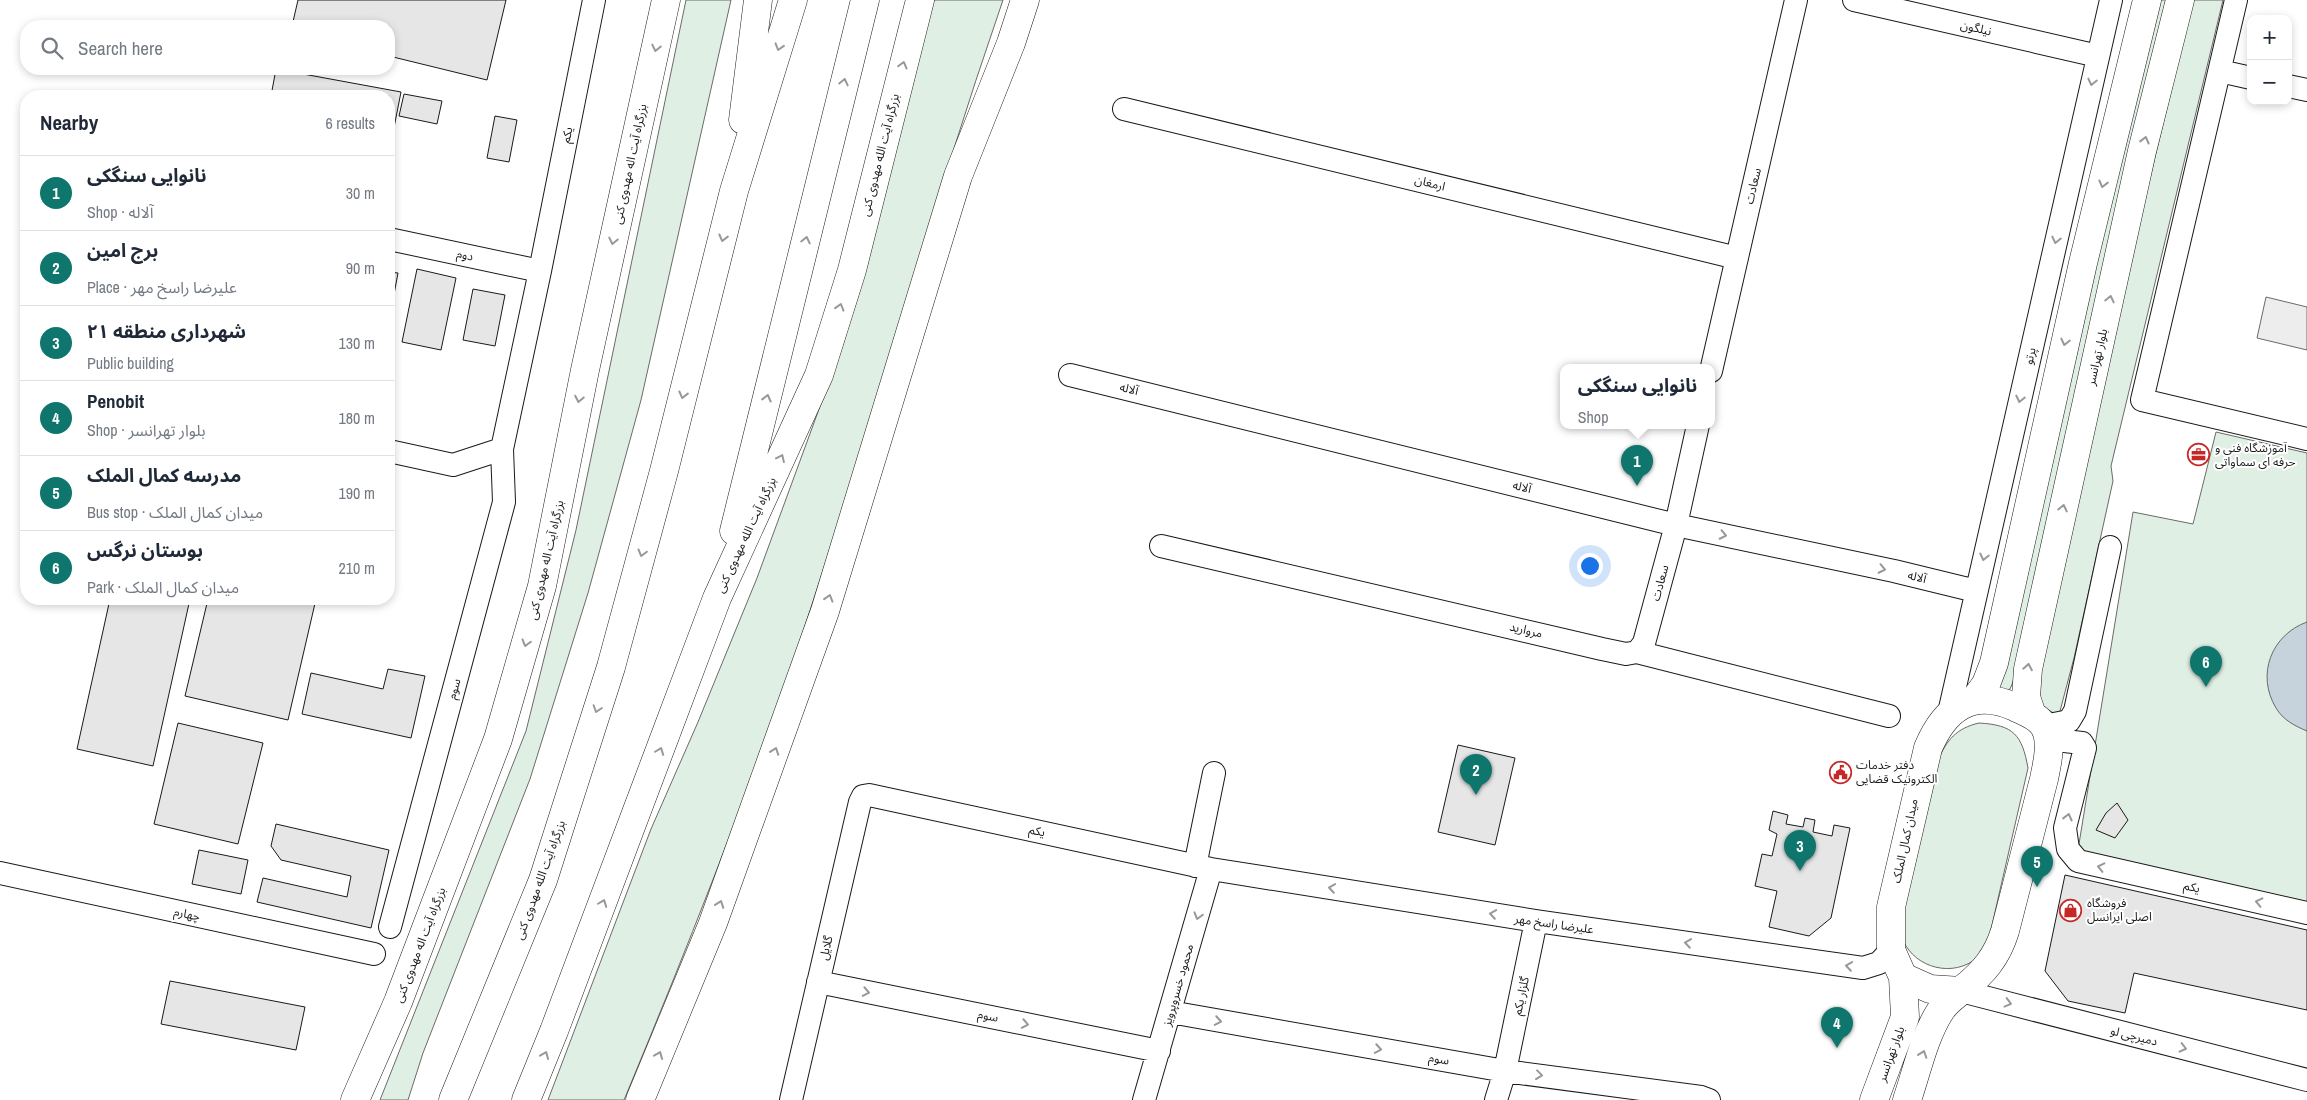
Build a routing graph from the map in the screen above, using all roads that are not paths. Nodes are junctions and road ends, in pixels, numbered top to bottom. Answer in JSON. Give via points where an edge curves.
{"nodes":[{"id":1,"x":594,"y":0,"type":"edge"},
{"id":2,"x":666,"y":0,"type":"edge"},
{"id":3,"x":758,"y":0,"type":"edge"},
{"id":4,"x":793,"y":0,"type":"edge"},
{"id":5,"x":865,"y":0,"type":"edge"},
{"id":6,"x":920,"y":0,"type":"edge"},
{"id":7,"x":1025,"y":0,"type":"edge"},
{"id":8,"x":1796,"y":0,"type":"edge"},
{"id":9,"x":1854,"y":0,"type":"edge"},
{"id":10,"x":2111,"y":0,"type":"edge"},
{"id":11,"x":2147,"y":0,"type":"edge"},
{"id":12,"x":2180,"y":0,"type":"edge"},
{"id":13,"x":2236,"y":0,"type":"edge"},
{"id":14,"x":2098,"y":56,"type":"junction"},
{"id":15,"x":2220,"y":71,"type":"junction"},
{"id":16,"x":2247,"y":77,"type":"edge"},
{"id":17,"x":2292,"y":87,"type":"edge"},
{"id":18,"x":2307,"y":90,"type":"edge"},
{"id":19,"x":1124,"y":109,"type":"dead end"},
{"id":20,"x":734,"y":190,"type":"junction"},
{"id":21,"x":395,"y":240,"type":"edge"},
{"id":22,"x":1737,"y":258,"type":"junction"},
{"id":23,"x":540,"y":271,"type":"junction"},
{"id":24,"x":1713,"y":364,"type":"edge"},
{"id":25,"x":1070,"y":375,"type":"dead end"},
{"id":26,"x":1697,"y":429,"type":"edge"},
{"id":27,"x":2307,"y":438,"type":"edge"},
{"id":28,"x":502,"y":449,"type":"junction"},
{"id":29,"x":395,"y":452,"type":"edge"},
{"id":30,"x":1676,"y":525,"type":"junction"},
{"id":31,"x":1161,"y":546,"type":"dead end"},
{"id":32,"x":2110,"y":546,"type":"dead end"},
{"id":33,"x":1976,"y":591,"type":"junction"},
{"id":34,"x":717,"y":598,"type":"junction"},
{"id":35,"x":1637,"y":652,"type":"junction"},
{"id":36,"x":1975,"y":699,"type":"junction"},
{"id":37,"x":1949,"y":713,"type":"junction"},
{"id":38,"x":1889,"y":716,"type":"dead end"},
{"id":39,"x":2041,"y":727,"type":"junction"},
{"id":40,"x":1214,"y":773,"type":"dead end"},
{"id":41,"x":863,"y":796,"type":"joint"},
{"id":42,"x":1203,"y":867,"type":"junction"},
{"id":43,"x":0,"y":873,"type":"edge"},
{"id":44,"x":2307,"y":913,"type":"edge"},
{"id":45,"x":1536,"y":921,"type":"junction"},
{"id":46,"x":390,"y":927,"type":"dead end"},
{"id":47,"x":1892,"y":950,"type":"junction"},
{"id":48,"x":374,"y":954,"type":"dead end"},
{"id":49,"x":1903,"y":977,"type":"junction"},
{"id":50,"x":818,"y":982,"type":"junction"},
{"id":51,"x":1961,"y":991,"type":"junction"},
{"id":52,"x":1170,"y":1012,"type":"junction"},
{"id":53,"x":1158,"y":1051,"type":"junction"},
{"id":54,"x":472,"y":1055,"type":"junction"},
{"id":55,"x":1505,"y":1071,"type":"junction"},
{"id":56,"x":2307,"y":1080,"type":"edge"},
{"id":57,"x":355,"y":1100,"type":"edge"},
{"id":58,"x":436,"y":1100,"type":"edge"},
{"id":59,"x":453,"y":1100,"type":"edge"},
{"id":60,"x":526,"y":1100,"type":"edge"},
{"id":61,"x":640,"y":1100,"type":"edge"},
{"id":62,"x":791,"y":1100,"type":"edge"},
{"id":63,"x":1144,"y":1100,"type":"edge"},
{"id":64,"x":1496,"y":1100,"type":"edge"},
{"id":65,"x":1709,"y":1100,"type":"edge"},
{"id":66,"x":1874,"y":1100,"type":"edge"},
{"id":67,"x":1907,"y":1100,"type":"edge"}],
"edges":[{"from":1,"to":23,"type":"street","name":"یکم"},
{"from":2,"to":57,"type":"main road","name":"بزرگراه آیت اله مهدوی کنی","one_way":true,"via":[[585,370],[542,586],[498,739],[398,1002]]},
{"from":3,"to":20,"type":"main road","name":"بزرگراه آیت الله مهدوی کنی"},
{"from":4,"to":20,"type":"main road","name":"بزرگراه آیت الله مهدوی کنی","one_way":true},
{"from":34,"to":5,"type":"main road","name":"بزرگراه آیت الله مهدوی کنی","one_way":true},
{"from":34,"to":6,"type":"main road","name":"بزرگراه آیت الله مهدوی کنی","one_way":true,"via":[[819,375],[852,270]]},
{"from":61,"to":7,"type":"main road","one_way":true,"via":[[713,923],[825,610],[958,176],[1012,43]]},
{"from":8,"to":22,"type":"street","name":"سعادت"},
{"from":9,"to":14,"type":"street","name":"نیلگون"},
{"from":10,"to":14,"type":"street","name":"پرتو"},
{"from":11,"to":36,"type":"main road","one_way":true,"via":[[2083,263],[1994,663],[1986,684]]},
{"from":39,"to":12,"type":"main road","name":"بلوار تهرانسر","one_way":true,"via":[[2026,696],[2028,669],[2140,161]]},
{"from":13,"to":15,"type":"street"},
{"from":14,"to":33,"type":"street","name":"پرتو","one_way":true},
{"from":15,"to":16,"type":"street"},
{"from":15,"to":27,"type":"street","via":[[2142,400]]},
{"from":17,"to":18,"type":"street"},
{"from":19,"to":22,"type":"street","name":"ارمغان"},
{"from":20,"to":54,"type":"main road","name":"بزرگراه آیت الله مهدوی کنی","one_way":true,"via":[[674,433],[611,667],[542,880]]},
{"from":21,"to":23,"type":"street","name":"دوم"},
{"from":22,"to":24,"type":"street","name":"سعادت"},
{"from":23,"to":28,"type":"street","name":"سوم"},
{"from":25,"to":30,"type":"street","name":"آلاله"},
{"from":26,"to":30,"type":"street","name":"سعادت"},
{"from":28,"to":29,"type":"street","via":[[453,465]]},
{"from":28,"to":46,"type":"street","name":"سوم","via":[[504,502]]},
{"from":30,"to":33,"type":"street","name":"آلاله","one_way":true},
{"from":30,"to":35,"type":"street","name":"سعادت","via":[[1644,643]]},
{"from":31,"to":35,"type":"street","name":"مروارید","via":[[1602,649],[1626,654]]},
{"from":32,"to":39,"type":"street","via":[[2075,711],[2069,721]]},
{"from":33,"to":37,"type":"street","name":"پرتو"},
{"from":60,"to":34,"type":"main road","one_way":true},
{"from":35,"to":38,"type":"street","name":"مروارید"},
{"from":36,"to":37,"type":"main road","name":"میدان کمال الملک"},
{"from":36,"to":39,"type":"main road","via":[[2005,703]]},
{"from":37,"to":47,"type":"main road","name":"میدان کمال الملک","via":[[1936,728],[1917,788],[1891,906]]},
{"from":44,"to":39,"type":"street","name":"یکم","one_way":true,"via":[[2078,861],[2068,849],[2066,828],[2085,748],[2082,743]]},
{"from":39,"to":51,"type":"main road","via":[[2048,756],[2044,779],[2002,942],[1990,964]]},
{"from":40,"to":42,"type":"street","name":"محمود خسروپرویز"},
{"from":41,"to":42,"type":"street","name":"یکم"},
{"from":41,"to":50,"type":"street","name":"گلایل"},
{"from":45,"to":42,"type":"street","name":"علیرضا راسخ مهر","one_way":true},
{"from":42,"to":52,"type":"street","name":"محمود خسروپرویز","one_way":true},
{"from":43,"to":48,"type":"street","name":"چهارم"},
{"from":47,"to":45,"type":"street","name":"علیرضا راسخ مهر","one_way":true,"via":[[1879,963],[1863,968]]},
{"from":45,"to":55,"type":"street","name":"گلزار یکم"},
{"from":47,"to":49,"type":"main road","name":"میدان کمال الملک"},
{"from":49,"to":51,"type":"main road","via":[[1930,989]]},
{"from":49,"to":66,"type":"main road","name":"بلوار تهرانسر","via":[[1905,1017]]},
{"from":50,"to":53,"type":"street","name":"سوم","one_way":true},
{"from":50,"to":62,"type":"street","name":"گلایل"},
{"from":51,"to":56,"type":"street","name":"دمیرچی لو","one_way":true},
{"from":67,"to":51,"type":"main road","one_way":true,"via":[[1933,1024],[1947,1002]]},
{"from":52,"to":53,"type":"street","name":"محمود خسروپرویز"},
{"from":52,"to":55,"type":"street","name":"سوم","one_way":true},
{"from":53,"to":63,"type":"street","name":"محمود خسروپرویز"},
{"from":54,"to":58,"type":"main road"},
{"from":54,"to":59,"type":"main road","name":"بزرگراه آیت الله مهدوی کنی"},
{"from":55,"to":64,"type":"street","name":"گلزار یکم"},
{"from":55,"to":65,"type":"street","name":"سوم","one_way":true}]}
